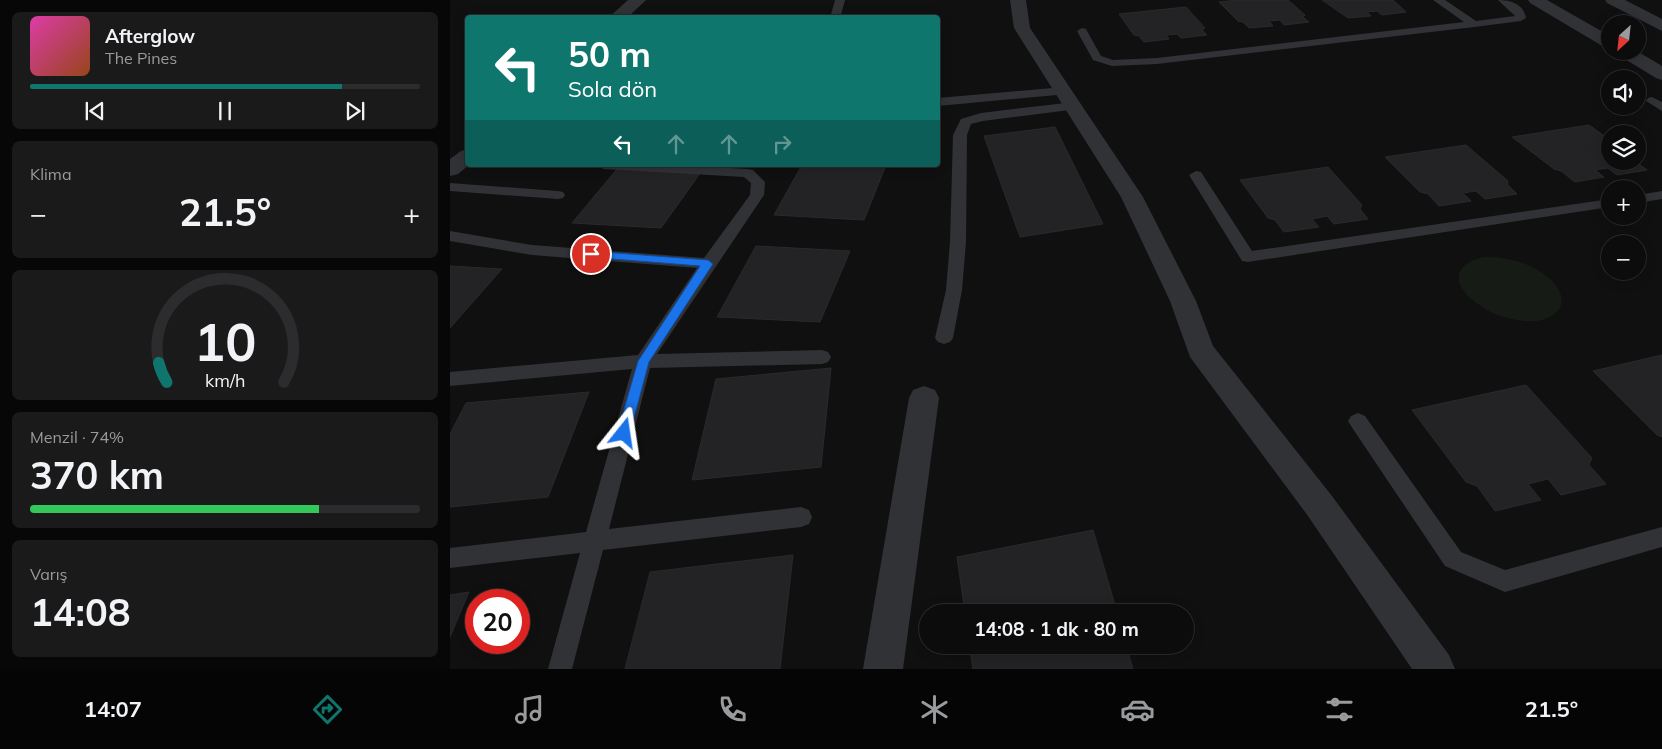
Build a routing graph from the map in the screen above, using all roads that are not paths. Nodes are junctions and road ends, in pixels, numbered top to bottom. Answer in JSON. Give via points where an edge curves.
{"nodes":[{"id":1,"x":638,"y":0,"type":"edge"},
{"id":2,"x":840,"y":0,"type":"edge"},
{"id":3,"x":1018,"y":0,"type":"edge"},
{"id":4,"x":1438,"y":0,"type":"edge"},
{"id":5,"x":1504,"y":0,"type":"edge"},
{"id":6,"x":1536,"y":0,"type":"edge"},
{"id":7,"x":1613,"y":0,"type":"edge"},
{"id":8,"x":620,"y":15,"type":"edge"},
{"id":9,"x":836,"y":15,"type":"edge"},
{"id":10,"x":1474,"y":24,"type":"junction"},
{"id":11,"x":1662,"y":26,"type":"edge"},
{"id":12,"x":1082,"y":31,"type":"dead end"},
{"id":13,"x":1601,"y":38,"type":"edge"},
{"id":14,"x":1639,"y":60,"type":"edge"},
{"id":15,"x":1662,"y":74,"type":"edge"},
{"id":16,"x":1069,"y":99,"type":"junction"},
{"id":17,"x":940,"y":102,"type":"edge"},
{"id":18,"x":465,"y":148,"type":"edge"},
{"id":19,"x":450,"y":149,"type":"edge"},
{"id":20,"x":465,"y":157,"type":"edge"},
{"id":21,"x":640,"y":167,"type":"edge"},
{"id":22,"x":450,"y":169,"type":"edge"},
{"id":23,"x":1196,"y":175,"type":"dead end"},
{"id":24,"x":450,"y":187,"type":"edge"},
{"id":25,"x":558,"y":195,"type":"dead end"},
{"id":26,"x":1662,"y":195,"type":"edge"},
{"id":27,"x":1646,"y":197,"type":"edge"},
{"id":28,"x":1601,"y":204,"type":"edge"},
{"id":29,"x":450,"y":236,"type":"edge"},
{"id":30,"x":708,"y":264,"type":"junction"},
{"id":31,"x":944,"y":338,"type":"dead end"},
{"id":32,"x":822,"y":357,"type":"dead end"},
{"id":33,"x":644,"y":361,"type":"junction"},
{"id":34,"x":450,"y":379,"type":"edge"},
{"id":35,"x":924,"y":398,"type":"dead end"},
{"id":36,"x":1358,"y":421,"type":"dead end"},
{"id":37,"x":801,"y":517,"type":"dead end"},
{"id":38,"x":1662,"y":537,"type":"edge"},
{"id":39,"x":595,"y":541,"type":"junction"},
{"id":40,"x":450,"y":558,"type":"edge"},
{"id":41,"x":560,"y":669,"type":"edge"},
{"id":42,"x":883,"y":669,"type":"edge"},
{"id":43,"x":1435,"y":669,"type":"edge"}],
"edges":[{"from":1,"to":8,"type":"street"},
{"from":2,"to":9,"type":"lane"},
{"from":3,"to":16,"type":"street","via":[[1022,28]]},
{"from":4,"to":10,"type":"lane"},
{"from":5,"to":10,"type":"lane","via":[[1520,12],[1521,18]]},
{"from":6,"to":13,"type":"street"},
{"from":7,"to":11,"type":"street"},
{"from":10,"to":12,"type":"lane","via":[[1157,62],[1112,63],[1097,58]]},
{"from":14,"to":15,"type":"street"},
{"from":16,"to":17,"type":"lane"},
{"from":16,"to":31,"type":"lane","via":[[966,122],[960,135],[954,290]]},
{"from":16,"to":43,"type":"street","via":[[1132,197],[1184,301],[1200,350],[1320,506]]},
{"from":18,"to":19,"type":"street"},
{"from":20,"to":22,"type":"street"},
{"from":21,"to":30,"type":"lane","via":[[748,173],[758,182],[757,195]]},
{"from":23,"to":28,"type":"lane","via":[[1248,258]]},
{"from":24,"to":25,"type":"lane"},
{"from":26,"to":27,"type":"lane"},
{"from":29,"to":30,"type":"lane","via":[[532,250]]},
{"from":30,"to":33,"type":"lane"},
{"from":32,"to":33,"type":"lane"},
{"from":33,"to":34,"type":"lane"},
{"from":33,"to":39,"type":"lane"},
{"from":35,"to":42,"type":"street"},
{"from":36,"to":38,"type":"lane","via":[[1453,559],[1505,581]]},
{"from":37,"to":39,"type":"lane"},
{"from":39,"to":40,"type":"lane"},
{"from":39,"to":41,"type":"lane"}]}
